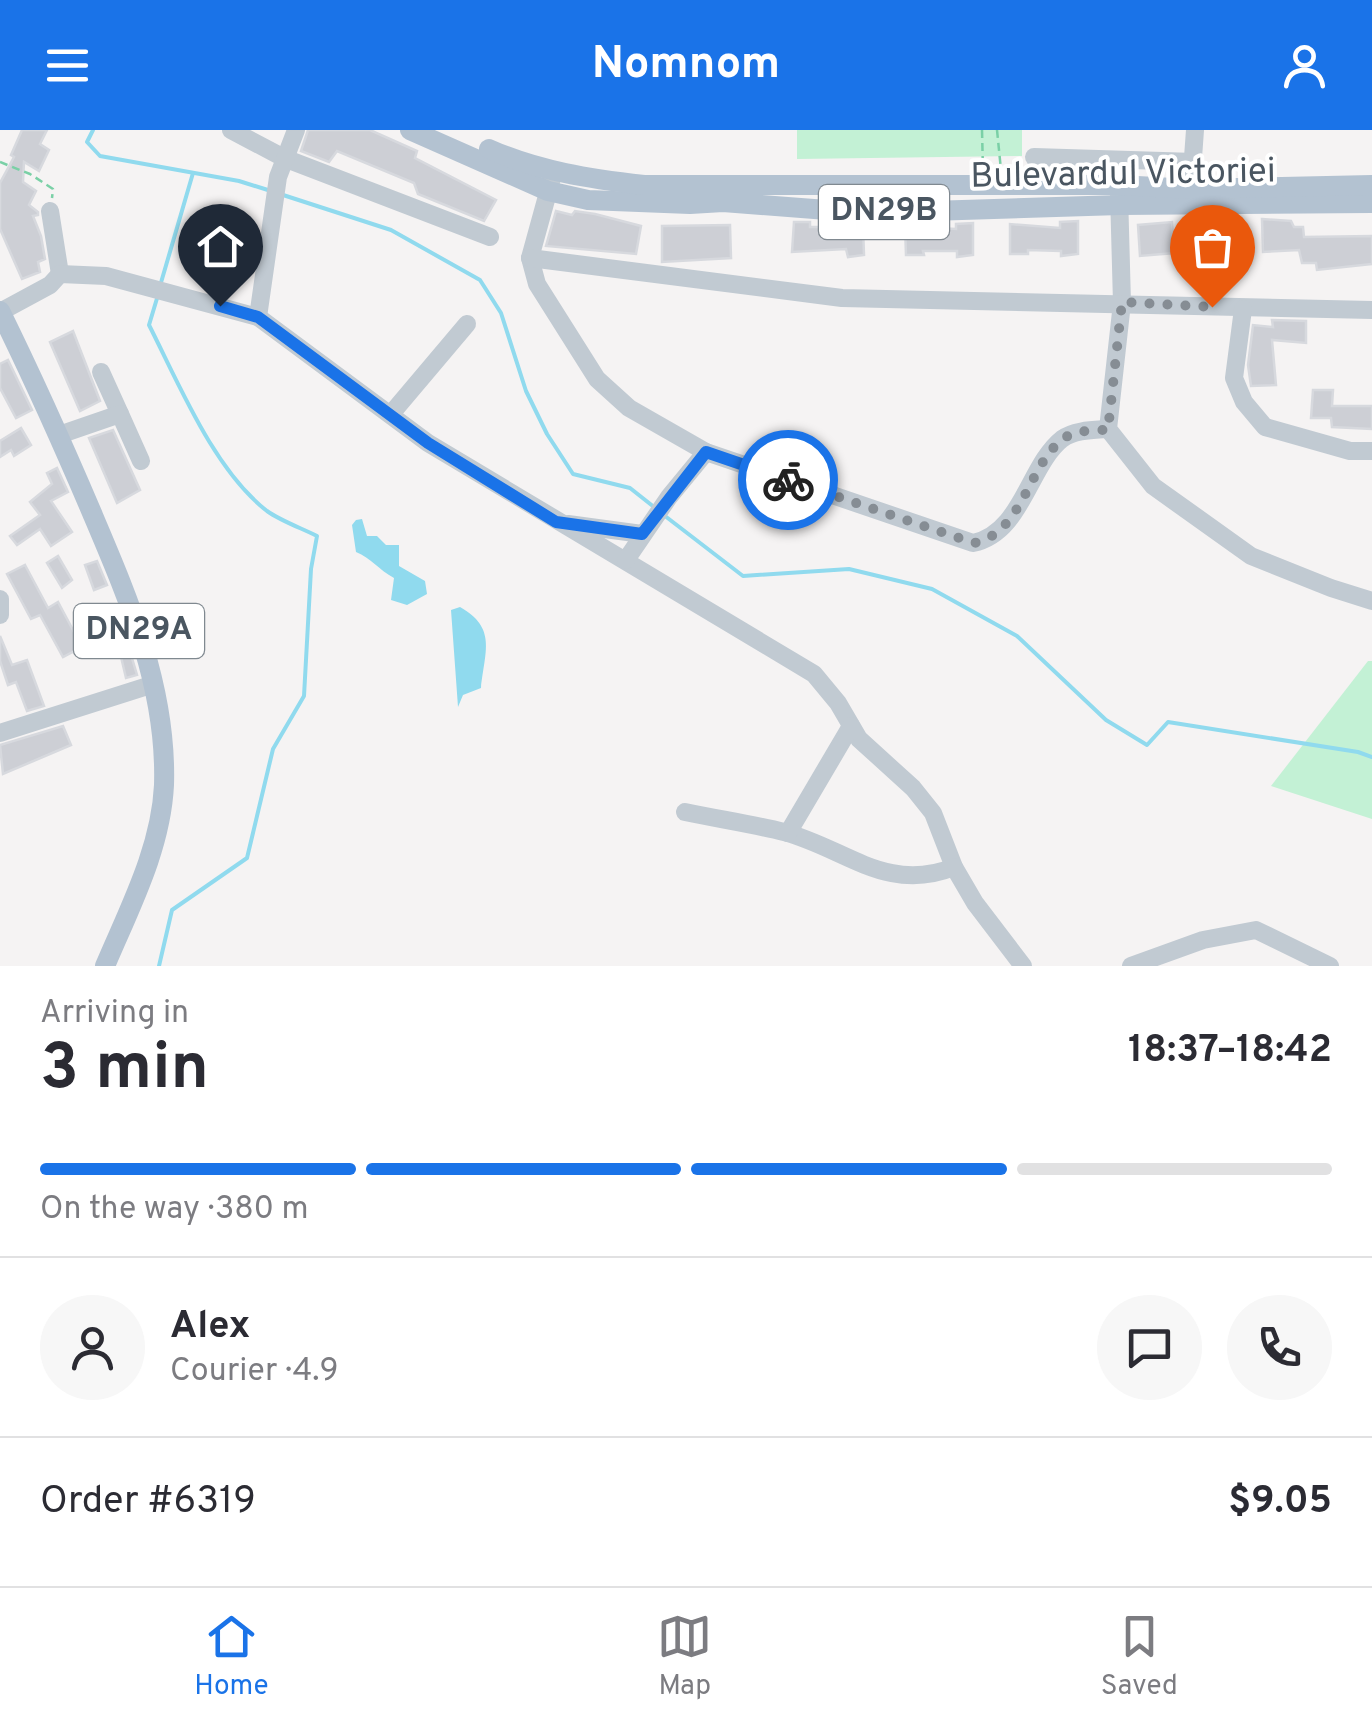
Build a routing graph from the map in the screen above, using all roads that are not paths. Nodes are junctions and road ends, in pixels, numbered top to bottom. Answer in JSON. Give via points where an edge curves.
{"nodes":[{"id":1,"x":231,"y":130,"type":"edge"},
{"id":2,"x":296,"y":130,"type":"edge"},
{"id":3,"x":410,"y":130,"type":"edge"},
{"id":4,"x":445,"y":130,"type":"edge"},
{"id":5,"x":1195,"y":130,"type":"edge"},
{"id":6,"x":1034,"y":157,"type":"dead end"},
{"id":7,"x":284,"y":158,"type":"junction"},
{"id":8,"x":1194,"y":162,"type":"junction"},
{"id":9,"x":551,"y":180,"type":"junction"},
{"id":10,"x":1372,"y":185,"type":"edge"},
{"id":11,"x":1119,"y":195,"type":"junction"},
{"id":12,"x":1190,"y":197,"type":"junction"},
{"id":13,"x":1372,"y":203,"type":"edge"},
{"id":14,"x":50,"y":211,"type":"road end"},
{"id":15,"x":490,"y":237,"type":"dead end"},
{"id":16,"x":530,"y":258,"type":"junction"},
{"id":17,"x":60,"y":274,"type":"junction"},
{"id":18,"x":1122,"y":302,"type":"junction"},
{"id":19,"x":1242,"y":309,"type":"junction"},
{"id":20,"x":1372,"y":310,"type":"edge"},
{"id":21,"x":0,"y":311,"type":"edge"},
{"id":22,"x":258,"y":317,"type":"junction"},
{"id":23,"x":467,"y":324,"type":"dead end"},
{"id":24,"x":101,"y":372,"type":"dead end"},
{"id":25,"x":120,"y":414,"type":"junction"},
{"id":26,"x":391,"y":414,"type":"junction"},
{"id":27,"x":1108,"y":430,"type":"junction"},
{"id":28,"x":59,"y":435,"type":"junction"},
{"id":29,"x":1372,"y":451,"type":"edge"},
{"id":30,"x":706,"y":452,"type":"junction"},
{"id":31,"x":141,"y":461,"type":"dead end"},
{"id":32,"x":556,"y":522,"type":"junction"},
{"id":33,"x":642,"y":534,"type":"junction"},
{"id":34,"x":626,"y":560,"type":"junction"},
{"id":35,"x":0,"y":599,"type":"edge"},
{"id":36,"x":1372,"y":600,"type":"edge"},
{"id":37,"x":0,"y":614,"type":"edge"},
{"id":38,"x":154,"y":684,"type":"junction"},
{"id":39,"x":850,"y":726,"type":"junction"},
{"id":40,"x":0,"y":733,"type":"edge"},
{"id":41,"x":685,"y":812,"type":"dead end"},
{"id":42,"x":788,"y":833,"type":"junction"},
{"id":43,"x":954,"y":867,"type":"junction"},
{"id":44,"x":104,"y":966,"type":"edge"},
{"id":45,"x":1023,"y":966,"type":"edge"},
{"id":46,"x":1131,"y":966,"type":"edge"},
{"id":47,"x":1330,"y":966,"type":"edge"}],
"edges":[{"from":1,"to":7,"type":"street"},
{"from":2,"to":7,"type":"street"},
{"from":3,"to":9,"type":"main road","name":"Bulevardul Victoriei","number":"DN29B"},
{"from":4,"to":9,"type":"main road","name":"Bulevardul Victoriei","number":"DN29B"},
{"from":5,"to":8,"type":"street"},
{"from":6,"to":8,"type":"street"},
{"from":7,"to":15,"type":"street"},
{"from":7,"to":22,"type":"street"},
{"from":8,"to":12,"type":"street"},
{"from":9,"to":11,"type":"main road","name":"Bulevardul Victoriei","number":"DN29B"},
{"from":9,"to":11,"type":"main road","name":"Bulevardul Victoriei","number":"DN29B","via":[[588,200],[866,213]]},
{"from":9,"to":16,"type":"street"},
{"from":10,"to":12,"type":"main road","name":"Bulevardul Victoriei","number":"DN29B"},
{"from":11,"to":12,"type":"main road","name":"Bulevardul Victoriei","number":"DN29B"},
{"from":11,"to":18,"type":"street"},
{"from":12,"to":13,"type":"main road","name":"Bulevardul Victoriei","number":"DN29B"},
{"from":14,"to":17,"type":"street"},
{"from":16,"to":18,"type":"street","via":[[842,298]]},
{"from":16,"to":30,"type":"street","via":[[537,284],[597,379],[629,408]]},
{"from":17,"to":21,"type":"street"},
{"from":17,"to":22,"type":"street","via":[[106,276]]},
{"from":18,"to":19,"type":"street"},
{"from":18,"to":27,"type":"street"},
{"from":19,"to":20,"type":"street"},
{"from":19,"to":29,"type":"street","via":[[1234,378],[1265,427]]},
{"from":21,"to":28,"type":"main road","number":"DN29A"},
{"from":22,"to":26,"type":"street"},
{"from":23,"to":26,"type":"street"},
{"from":24,"to":25,"type":"street"},
{"from":25,"to":28,"type":"street"},
{"from":25,"to":31,"type":"street"},
{"from":26,"to":32,"type":"street"},
{"from":27,"to":30,"type":"street","via":[[1061,440],[1008,520],[974,543]]},
{"from":27,"to":36,"type":"street","via":[[1152,486],[1251,556]]},
{"from":28,"to":38,"type":"main road","number":"DN29A","via":[[132,610]]},
{"from":30,"to":33,"type":"street"},
{"from":32,"to":33,"type":"street"},
{"from":32,"to":34,"type":"street"},
{"from":33,"to":34,"type":"street"},
{"from":34,"to":39,"type":"street","via":[[814,674]]},
{"from":35,"to":37,"type":"street"},
{"from":38,"to":40,"type":"street"},
{"from":38,"to":44,"type":"main road","number":"DN29A","via":[[164,787],[156,839]]},
{"from":39,"to":42,"type":"street"},
{"from":39,"to":43,"type":"street","via":[[933,814]]},
{"from":41,"to":42,"type":"street"},
{"from":42,"to":43,"type":"street","via":[[904,877]]},
{"from":43,"to":45,"type":"street"},
{"from":46,"to":47,"type":"street","via":[[1203,940],[1256,930]]}]}
